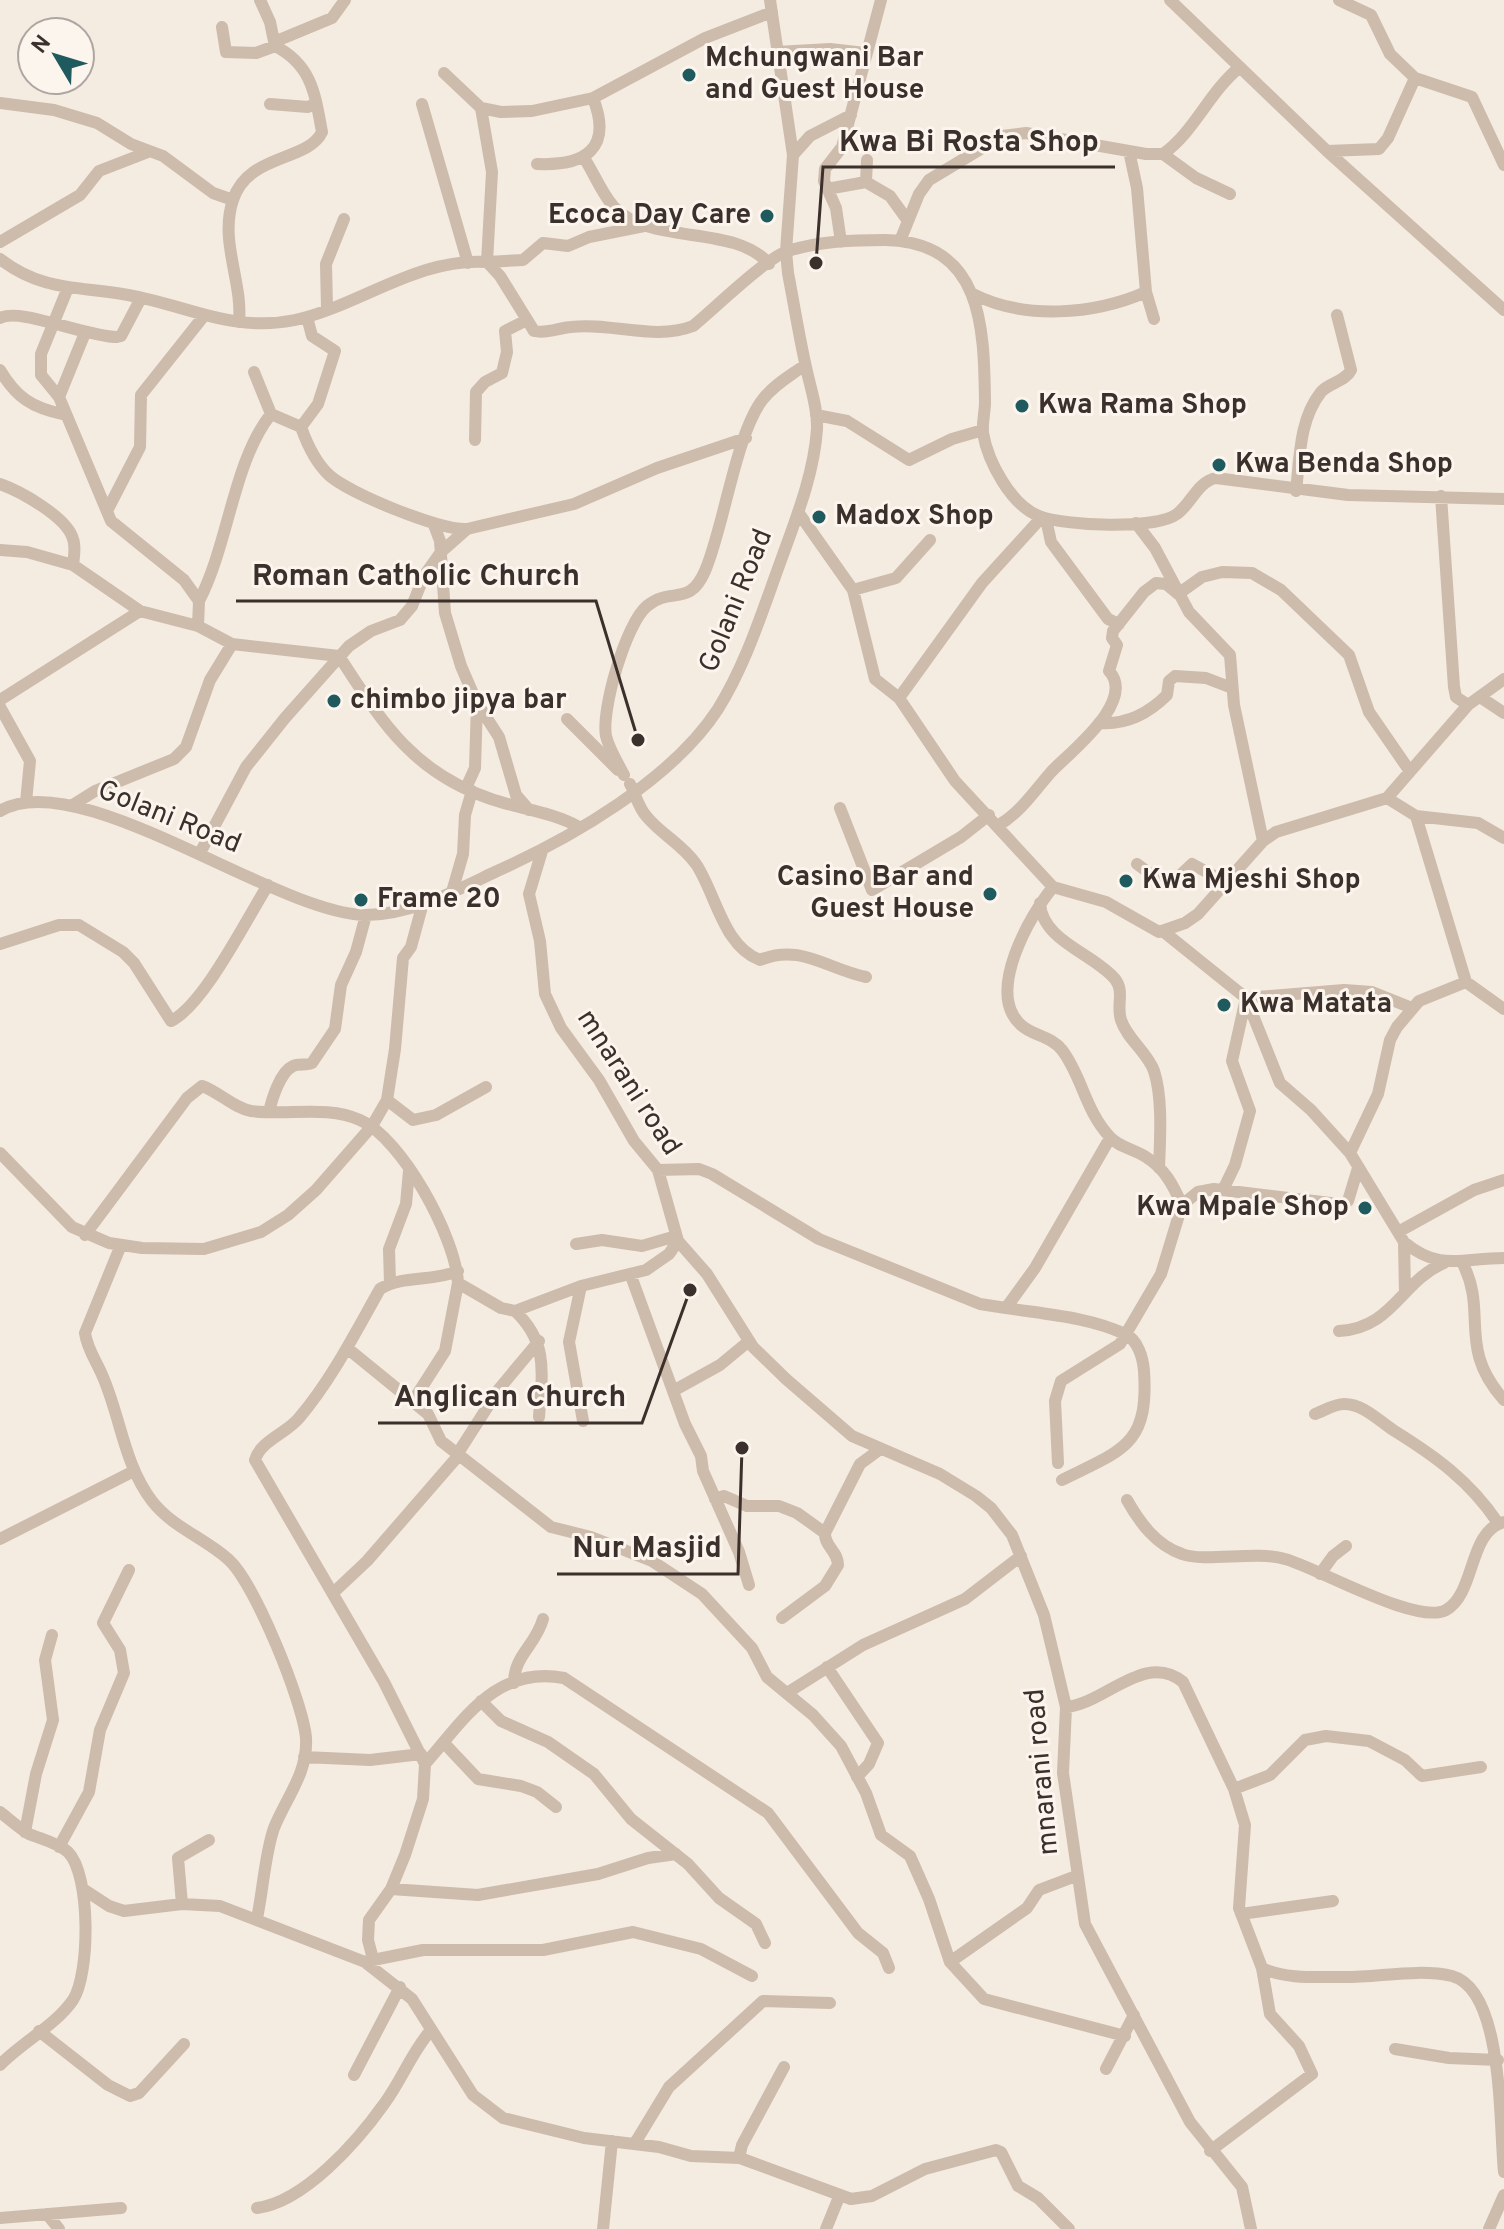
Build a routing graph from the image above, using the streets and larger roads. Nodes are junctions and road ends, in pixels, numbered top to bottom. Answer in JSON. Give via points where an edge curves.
{"nodes":[{"id":1,"x":260,"y":0,"type":"edge"},
{"id":2,"x":345,"y":0,"type":"edge"},
{"id":3,"x":881,"y":0,"type":"edge"},
{"id":4,"x":1170,"y":0,"type":"edge"},
{"id":5,"x":1339,"y":0,"type":"edge"},
{"id":6,"x":771,"y":6,"type":"edge"},
{"id":7,"x":222,"y":27,"type":"dead end"},
{"id":8,"x":274,"y":44,"type":"junction"},
{"id":9,"x":777,"y":52,"type":"junction"},
{"id":10,"x":865,"y":53,"type":"junction"},
{"id":11,"x":1240,"y":67,"type":"junction"},
{"id":12,"x":444,"y":73,"type":"dead end"},
{"id":13,"x":1415,"y":78,"type":"junction"},
{"id":14,"x":593,"y":98,"type":"junction"},
{"id":15,"x":0,"y":103,"type":"edge"},
{"id":16,"x":316,"y":103,"type":"junction"},
{"id":17,"x":270,"y":104,"type":"dead end"},
{"id":18,"x":422,"y":104,"type":"dead end"},
{"id":19,"x":481,"y":108,"type":"junction"},
{"id":20,"x":851,"y":115,"type":"junction"},
{"id":21,"x":1500,"y":147,"type":"edge"},
{"id":22,"x":1129,"y":151,"type":"junction"},
{"id":23,"x":1327,"y":151,"type":"junction"},
{"id":24,"x":149,"y":152,"type":"junction"},
{"id":25,"x":1163,"y":154,"type":"junction"},
{"id":26,"x":793,"y":155,"type":"junction"},
{"id":27,"x":584,"y":158,"type":"junction"},
{"id":28,"x":867,"y":160,"type":"dead end"},
{"id":29,"x":537,"y":164,"type":"dead end"},
{"id":30,"x":1504,"y":165,"type":"edge"},
{"id":31,"x":866,"y":182,"type":"junction"},
{"id":32,"x":827,"y":189,"type":"junction"},
{"id":33,"x":1230,"y":194,"type":"dead end"},
{"id":34,"x":233,"y":200,"type":"junction"},
{"id":35,"x":344,"y":219,"type":"dead end"},
{"id":36,"x":908,"y":221,"type":"junction"},
{"id":37,"x":644,"y":226,"type":"junction"},
{"id":38,"x":900,"y":241,"type":"junction"},
{"id":39,"x":0,"y":242,"type":"edge"},
{"id":40,"x":841,"y":242,"type":"junction"},
{"id":41,"x":786,"y":251,"type":"junction"},
{"id":42,"x":0,"y":259,"type":"edge"},
{"id":43,"x":487,"y":262,"type":"junction"},
{"id":44,"x":468,"y":263,"type":"junction"},
{"id":45,"x":769,"y":264,"type":"junction"},
{"id":46,"x":67,"y":290,"type":"junction"},
{"id":47,"x":1146,"y":292,"type":"junction"},
{"id":48,"x":973,"y":294,"type":"junction"},
{"id":49,"x":141,"y":298,"type":"junction"},
{"id":50,"x":327,"y":308,"type":"junction"},
{"id":51,"x":1504,"y":310,"type":"edge"},
{"id":52,"x":1337,"y":315,"type":"dead end"},
{"id":53,"x":203,"y":317,"type":"junction"},
{"id":54,"x":307,"y":317,"type":"junction"},
{"id":55,"x":0,"y":318,"type":"edge"},
{"id":56,"x":1154,"y":319,"type":"dead end"},
{"id":57,"x":525,"y":321,"type":"junction"},
{"id":58,"x":239,"y":322,"type":"junction"},
{"id":59,"x":53,"y":325,"type":"junction"},
{"id":60,"x":85,"y":333,"type":"junction"},
{"id":61,"x":805,"y":365,"type":"junction"},
{"id":62,"x":0,"y":370,"type":"edge"},
{"id":63,"x":254,"y":372,"type":"dead end"},
{"id":64,"x":59,"y":397,"type":"junction"},
{"id":65,"x":63,"y":414,"type":"junction"},
{"id":66,"x":271,"y":414,"type":"junction"},
{"id":67,"x":816,"y":415,"type":"junction"},
{"id":68,"x":301,"y":427,"type":"junction"},
{"id":69,"x":983,"y":430,"type":"junction"},
{"id":70,"x":746,"y":438,"type":"junction"},
{"id":71,"x":475,"y":440,"type":"dead end"},
{"id":72,"x":0,"y":484,"type":"edge"},
{"id":73,"x":1296,"y":491,"type":"junction"},
{"id":74,"x":1441,"y":496,"type":"junction"},
{"id":75,"x":1504,"y":499,"type":"edge"},
{"id":76,"x":108,"y":509,"type":"junction"},
{"id":77,"x":798,"y":512,"type":"junction"},
{"id":78,"x":1044,"y":518,"type":"junction"},
{"id":79,"x":1136,"y":523,"type":"junction"},
{"id":80,"x":434,"y":525,"type":"junction"},
{"id":81,"x":467,"y":529,"type":"junction"},
{"id":82,"x":930,"y":540,"type":"dead end"},
{"id":83,"x":0,"y":550,"type":"edge"},
{"id":84,"x":441,"y":552,"type":"junction"},
{"id":85,"x":73,"y":565,"type":"junction"},
{"id":86,"x":853,"y":590,"type":"junction"},
{"id":87,"x":1178,"y":594,"type":"junction"},
{"id":88,"x":199,"y":601,"type":"junction"},
{"id":89,"x":140,"y":611,"type":"junction"},
{"id":90,"x":1119,"y":624,"type":"junction"},
{"id":91,"x":198,"y":626,"type":"junction"},
{"id":92,"x":232,"y":644,"type":"junction"},
{"id":93,"x":339,"y":656,"type":"junction"},
{"id":94,"x":1504,"y":679,"type":"edge"},
{"id":95,"x":1232,"y":688,"type":"junction"},
{"id":96,"x":1480,"y":697,"type":"junction"},
{"id":97,"x":899,"y":698,"type":"junction"},
{"id":98,"x":0,"y":700,"type":"edge"},
{"id":99,"x":477,"y":703,"type":"junction"},
{"id":100,"x":1468,"y":705,"type":"junction"},
{"id":101,"x":0,"y":707,"type":"edge"},
{"id":102,"x":1504,"y":713,"type":"edge"},
{"id":103,"x":567,"y":719,"type":"dead end"},
{"id":104,"x":1099,"y":723,"type":"junction"},
{"id":105,"x":1409,"y":770,"type":"junction"},
{"id":106,"x":624,"y":775,"type":"junction"},
{"id":107,"x":469,"y":790,"type":"junction"},
{"id":108,"x":633,"y":791,"type":"junction"},
{"id":109,"x":1387,"y":798,"type":"junction"},
{"id":110,"x":26,"y":802,"type":"junction"},
{"id":111,"x":71,"y":806,"type":"junction"},
{"id":112,"x":840,"y":808,"type":"dead end"},
{"id":113,"x":0,"y":811,"type":"edge"},
{"id":114,"x":530,"y":811,"type":"junction"},
{"id":115,"x":989,"y":815,"type":"junction"},
{"id":116,"x":1416,"y":816,"type":"junction"},
{"id":117,"x":999,"y":825,"type":"junction"},
{"id":118,"x":579,"y":827,"type":"junction"},
{"id":119,"x":1504,"y":838,"type":"edge"},
{"id":120,"x":1263,"y":841,"type":"junction"},
{"id":121,"x":542,"y":851,"type":"junction"},
{"id":122,"x":200,"y":853,"type":"junction"},
{"id":123,"x":1137,"y":864,"type":"dead end"},
{"id":124,"x":1225,"y":882,"type":"junction"},
{"id":125,"x":268,"y":885,"type":"junction"},
{"id":126,"x":1053,"y":887,"type":"junction"},
{"id":127,"x":452,"y":892,"type":"junction"},
{"id":128,"x":423,"y":903,"type":"junction"},
{"id":129,"x":1040,"y":903,"type":"junction"},
{"id":130,"x":366,"y":915,"type":"junction"},
{"id":131,"x":1164,"y":932,"type":"junction"},
{"id":132,"x":0,"y":944,"type":"edge"},
{"id":133,"x":866,"y":977,"type":"dead end"},
{"id":134,"x":1466,"y":982,"type":"junction"},
{"id":135,"x":1246,"y":998,"type":"junction"},
{"id":136,"x":1412,"y":1008,"type":"junction"},
{"id":137,"x":1504,"y":1009,"type":"edge"},
{"id":138,"x":486,"y":1087,"type":"dead end"},
{"id":139,"x":387,"y":1100,"type":"junction"},
{"id":140,"x":269,"y":1112,"type":"junction"},
{"id":141,"x":372,"y":1126,"type":"junction"},
{"id":142,"x":1110,"y":1138,"type":"junction"},
{"id":143,"x":0,"y":1153,"type":"edge"},
{"id":144,"x":1350,"y":1153,"type":"junction"},
{"id":145,"x":1159,"y":1168,"type":"junction"},
{"id":146,"x":1358,"y":1168,"type":"junction"},
{"id":147,"x":658,"y":1170,"type":"junction"},
{"id":148,"x":409,"y":1171,"type":"junction"},
{"id":149,"x":1504,"y":1180,"type":"edge"},
{"id":150,"x":1223,"y":1190,"type":"junction"},
{"id":151,"x":1371,"y":1190,"type":"junction"},
{"id":152,"x":1348,"y":1201,"type":"junction"},
{"id":153,"x":1182,"y":1205,"type":"junction"},
{"id":154,"x":85,"y":1235,"type":"junction"},
{"id":155,"x":1401,"y":1237,"type":"junction"},
{"id":156,"x":677,"y":1238,"type":"junction"},
{"id":157,"x":576,"y":1244,"type":"dead end"},
{"id":158,"x":121,"y":1245,"type":"junction"},
{"id":159,"x":1504,"y":1258,"type":"edge"},
{"id":160,"x":1462,"y":1262,"type":"junction"},
{"id":161,"x":1444,"y":1263,"type":"junction"},
{"id":162,"x":631,"y":1276,"type":"junction"},
{"id":163,"x":458,"y":1277,"type":"junction"},
{"id":164,"x":390,"y":1283,"type":"junction"},
{"id":165,"x":581,"y":1286,"type":"junction"},
{"id":166,"x":1405,"y":1293,"type":"junction"},
{"id":167,"x":1006,"y":1308,"type":"junction"},
{"id":168,"x":515,"y":1311,"type":"junction"},
{"id":169,"x":1339,"y":1331,"type":"dead end"},
{"id":170,"x":1126,"y":1334,"type":"junction"},
{"id":171,"x":539,"y":1341,"type":"junction"},
{"id":172,"x":749,"y":1341,"type":"junction"},
{"id":173,"x":347,"y":1348,"type":"junction"},
{"id":174,"x":673,"y":1391,"type":"junction"},
{"id":175,"x":1504,"y":1400,"type":"edge"},
{"id":176,"x":413,"y":1401,"type":"junction"},
{"id":177,"x":1315,"y":1414,"type":"dead end"},
{"id":178,"x":539,"y":1417,"type":"dead end"},
{"id":179,"x":583,"y":1421,"type":"dead end"},
{"id":180,"x":879,"y":1450,"type":"junction"},
{"id":181,"x":458,"y":1454,"type":"junction"},
{"id":182,"x":1058,"y":1463,"type":"dead end"},
{"id":183,"x":132,"y":1472,"type":"junction"},
{"id":184,"x":1062,"y":1480,"type":"dead end"},
{"id":185,"x":715,"y":1499,"type":"junction"},
{"id":186,"x":1127,"y":1500,"type":"dead end"},
{"id":187,"x":1501,"y":1522,"type":"edge"},
{"id":188,"x":825,"y":1533,"type":"junction"},
{"id":189,"x":0,"y":1539,"type":"edge"},
{"id":190,"x":1346,"y":1546,"type":"dead end"},
{"id":191,"x":1021,"y":1556,"type":"junction"},
{"id":192,"x":129,"y":1570,"type":"dead end"},
{"id":193,"x":1320,"y":1574,"type":"junction"},
{"id":194,"x":749,"y":1585,"type":"dead end"},
{"id":195,"x":333,"y":1593,"type":"junction"},
{"id":196,"x":782,"y":1618,"type":"dead end"},
{"id":197,"x":543,"y":1619,"type":"dead end"},
{"id":198,"x":52,"y":1635,"type":"dead end"},
{"id":199,"x":827,"y":1667,"type":"junction"},
{"id":200,"x":514,"y":1683,"type":"junction"},
{"id":201,"x":787,"y":1693,"type":"junction"},
{"id":202,"x":481,"y":1701,"type":"junction"},
{"id":203,"x":1066,"y":1707,"type":"junction"},
{"id":204,"x":444,"y":1743,"type":"junction"},
{"id":205,"x":304,"y":1757,"type":"junction"},
{"id":206,"x":423,"y":1759,"type":"junction"},
{"id":207,"x":1481,"y":1767,"type":"dead end"},
{"id":208,"x":857,"y":1777,"type":"junction"},
{"id":209,"x":1234,"y":1789,"type":"junction"},
{"id":210,"x":556,"y":1807,"type":"dead end"},
{"id":211,"x":0,"y":1812,"type":"edge"},
{"id":212,"x":25,"y":1832,"type":"junction"},
{"id":213,"x":209,"y":1840,"type":"dead end"},
{"id":214,"x":59,"y":1847,"type":"junction"},
{"id":215,"x":676,"y":1854,"type":"junction"},
{"id":216,"x":1076,"y":1876,"type":"junction"},
{"id":217,"x":83,"y":1889,"type":"junction"},
{"id":218,"x":391,"y":1889,"type":"junction"},
{"id":219,"x":1333,"y":1901,"type":"dead end"},
{"id":220,"x":182,"y":1904,"type":"junction"},
{"id":221,"x":1241,"y":1914,"type":"junction"},
{"id":222,"x":257,"y":1918,"type":"junction"},
{"id":223,"x":765,"y":1943,"type":"dead end"},
{"id":224,"x":369,"y":1960,"type":"junction"},
{"id":225,"x":950,"y":1962,"type":"junction"},
{"id":226,"x":889,"y":1968,"type":"dead end"},
{"id":227,"x":1262,"y":1968,"type":"junction"},
{"id":228,"x":752,"y":1976,"type":"dead end"},
{"id":229,"x":400,"y":1987,"type":"junction"},
{"id":230,"x":830,"y":2003,"type":"dead end"},
{"id":231,"x":1488,"y":2005,"type":"junction"},
{"id":232,"x":1134,"y":2015,"type":"junction"},
{"id":233,"x":1504,"y":2022,"type":"edge"},
{"id":234,"x":431,"y":2030,"type":"junction"},
{"id":235,"x":39,"y":2031,"type":"junction"},
{"id":236,"x":1125,"y":2036,"type":"junction"},
{"id":237,"x":184,"y":2044,"type":"dead end"},
{"id":238,"x":1395,"y":2049,"type":"dead end"},
{"id":239,"x":1498,"y":2060,"type":"junction"},
{"id":240,"x":0,"y":2065,"type":"edge"},
{"id":241,"x":784,"y":2067,"type":"dead end"},
{"id":242,"x":1106,"y":2069,"type":"dead end"},
{"id":243,"x":354,"y":2075,"type":"dead end"},
{"id":244,"x":612,"y":2141,"type":"junction"},
{"id":245,"x":635,"y":2143,"type":"junction"},
{"id":246,"x":1210,"y":2151,"type":"junction"},
{"id":247,"x":739,"y":2158,"type":"junction"},
{"id":248,"x":1504,"y":2172,"type":"edge"},
{"id":249,"x":1504,"y":2195,"type":"edge"},
{"id":250,"x":839,"y":2197,"type":"junction"},
{"id":251,"x":121,"y":2208,"type":"dead end"},
{"id":252,"x":257,"y":2208,"type":"dead end"},
{"id":253,"x":47,"y":2214,"type":"junction"},
{"id":254,"x":0,"y":2218,"type":"edge"},
{"id":255,"x":59,"y":2229,"type":"edge"},
{"id":256,"x":603,"y":2229,"type":"edge"},
{"id":257,"x":826,"y":2229,"type":"edge"},
{"id":258,"x":1069,"y":2229,"type":"edge"},
{"id":259,"x":1251,"y":2229,"type":"edge"},
{"id":260,"x":1489,"y":2229,"type":"edge"}],
"edges":[{"from":1,"to":8,"type":"street"},
{"from":2,"to":8,"type":"street","via":[[332,18]]},
{"from":3,"to":10,"type":"street"},
{"from":4,"to":11,"type":"street"},
{"from":5,"to":13,"type":"street","via":[[1378,22],[1390,54]]},
{"from":6,"to":9,"type":"street","name":"Golani Road"},
{"from":6,"to":14,"type":"street"},
{"from":7,"to":8,"type":"street","via":[[226,52],[256,53]]},
{"from":8,"to":16,"type":"street","via":[[306,70]]},
{"from":9,"to":10,"type":"street"},
{"from":9,"to":26,"type":"street","name":"Golani Road"},
{"from":10,"to":20,"type":"street"},
{"from":11,"to":23,"type":"street"},
{"from":11,"to":25,"type":"street"},
{"from":12,"to":19,"type":"street"},
{"from":13,"to":21,"type":"street","via":[[1472,97]]},
{"from":13,"to":23,"type":"street","via":[[1379,149]]},
{"from":14,"to":19,"type":"street","via":[[532,111]]},
{"from":14,"to":27,"type":"street","via":[[599,140]]},
{"from":15,"to":24,"type":"street","via":[[85,118]]},
{"from":16,"to":17,"type":"street"},
{"from":16,"to":34,"type":"street","via":[[322,132],[318,140],[262,165]]},
{"from":18,"to":44,"type":"street"},
{"from":19,"to":43,"type":"street","via":[[492,172]]},
{"from":20,"to":26,"type":"street","via":[[810,136]]},
{"from":20,"to":32,"type":"street","via":[[842,147],[825,169]]},
{"from":21,"to":30,"type":"street"},
{"from":22,"to":25,"type":"street"},
{"from":22,"to":36,"type":"street","via":[[1026,133],[1002,136],[929,180]]},
{"from":22,"to":47,"type":"street"},
{"from":23,"to":51,"type":"street"},
{"from":24,"to":34,"type":"street"},
{"from":24,"to":39,"type":"street","via":[[99,171],[80,195]]},
{"from":25,"to":33,"type":"street"},
{"from":26,"to":41,"type":"street","name":"Golani Road"},
{"from":27,"to":29,"type":"street","via":[[561,165]]},
{"from":27,"to":37,"type":"street","via":[[613,206]]},
{"from":28,"to":31,"type":"street"},
{"from":31,"to":32,"type":"street"},
{"from":31,"to":36,"type":"street","via":[[890,196]]},
{"from":32,"to":40,"type":"street"},
{"from":34,"to":58,"type":"street","via":[[230,250]]},
{"from":35,"to":50,"type":"street","via":[[326,264]]},
{"from":36,"to":38,"type":"street"},
{"from":37,"to":43,"type":"street","via":[[568,246],[543,243],[523,260]]},
{"from":37,"to":45,"type":"street","via":[[745,247]]},
{"from":38,"to":40,"type":"street"},
{"from":38,"to":48,"type":"street","via":[[950,260]]},
{"from":40,"to":41,"type":"street"},
{"from":41,"to":45,"type":"street"},
{"from":41,"to":61,"type":"street","name":"Golani Road"},
{"from":42,"to":46,"type":"street"},
{"from":43,"to":44,"type":"street"},
{"from":43,"to":57,"type":"street"},
{"from":44,"to":50,"type":"street","via":[[409,276]]},
{"from":45,"to":57,"type":"street","via":[[693,326],[675,334],[572,327],[542,333]]},
{"from":46,"to":49,"type":"street"},
{"from":46,"to":59,"type":"street"},
{"from":47,"to":48,"type":"street","via":[[1110,304],[1026,311]]},
{"from":47,"to":56,"type":"street"},
{"from":48,"to":69,"type":"street","via":[[983,352]]},
{"from":49,"to":53,"type":"street"},
{"from":49,"to":60,"type":"street","via":[[121,336]]},
{"from":50,"to":54,"type":"street"},
{"from":52,"to":73,"type":"street","via":[[1351,370],[1320,394],[1305,420]]},
{"from":53,"to":58,"type":"street"},
{"from":53,"to":76,"type":"street","via":[[141,395],[140,447]]},
{"from":54,"to":58,"type":"street"},
{"from":54,"to":68,"type":"street","via":[[312,336],[335,351],[318,404]]},
{"from":55,"to":59,"type":"street","via":[[20,313]]},
{"from":57,"to":71,"type":"street","via":[[505,331],[502,373],[476,392]]},
{"from":59,"to":60,"type":"street"},
{"from":59,"to":64,"type":"street","via":[[39,368]]},
{"from":60,"to":64,"type":"street"},
{"from":61,"to":67,"type":"street","name":"Golani Road"},
{"from":61,"to":70,"type":"street","via":[[763,399]]},
{"from":62,"to":65,"type":"street","via":[[28,403]]},
{"from":63,"to":66,"type":"street"},
{"from":64,"to":65,"type":"street"},
{"from":65,"to":76,"type":"street"},
{"from":66,"to":68,"type":"street"},
{"from":66,"to":88,"type":"street","via":[[251,444],[223,543]]},
{"from":67,"to":69,"type":"street","via":[[847,421],[909,460]]},
{"from":67,"to":77,"type":"street","name":"Golani Road","via":[[813,456]]},
{"from":68,"to":80,"type":"street","via":[[329,475]]},
{"from":69,"to":78,"type":"street","via":[[1005,483],[1025,508]]},
{"from":70,"to":81,"type":"street","via":[[574,504]]},
{"from":70,"to":106,"type":"street","via":[[714,546],[695,590],[662,597],[646,607],[629,632],[605,718],[606,738]]},
{"from":72,"to":85,"type":"street","via":[[45,508],[69,530]]},
{"from":73,"to":74,"type":"street"},
{"from":73,"to":79,"type":"street","via":[[1216,478],[1203,483],[1176,515]]},
{"from":74,"to":75,"type":"street"},
{"from":74,"to":100,"type":"street","via":[[1454,687],[1456,697]]},
{"from":76,"to":88,"type":"street","via":[[111,521],[174,570]]},
{"from":77,"to":86,"type":"street"},
{"from":77,"to":108,"type":"street","name":"Golani Road","via":[[750,645],[717,709],[689,744]]},
{"from":78,"to":79,"type":"street"},
{"from":78,"to":90,"type":"street","via":[[1051,542],[1108,619]]},
{"from":78,"to":97,"type":"street","via":[[982,583]]},
{"from":79,"to":87,"type":"street"},
{"from":80,"to":81,"type":"street"},
{"from":80,"to":84,"type":"street"},
{"from":81,"to":84,"type":"street"},
{"from":82,"to":86,"type":"street","via":[[896,578]]},
{"from":83,"to":85,"type":"street"},
{"from":84,"to":93,"type":"street","via":[[400,620],[371,631]]},
{"from":84,"to":99,"type":"street","via":[[445,613]]},
{"from":85,"to":89,"type":"street"},
{"from":86,"to":97,"type":"street","via":[[875,679]]},
{"from":87,"to":90,"type":"street","via":[[1156,583]]},
{"from":87,"to":95,"type":"street","via":[[1229,651]]},
{"from":87,"to":105,"type":"street","via":[[1202,577],[1222,572],[1252,573],[1281,590],[1349,655],[1369,712]]},
{"from":88,"to":91,"type":"street"},
{"from":89,"to":91,"type":"street"},
{"from":89,"to":98,"type":"street"},
{"from":90,"to":104,"type":"street","via":[[1112,635],[1117,645],[1109,671],[1116,689]]},
{"from":91,"to":92,"type":"street"},
{"from":92,"to":93,"type":"street"},
{"from":92,"to":111,"type":"street","via":[[210,680],[186,747],[174,759]]},
{"from":93,"to":107,"type":"street","via":[[373,711],[409,753]]},
{"from":93,"to":122,"type":"street","via":[[246,767]]},
{"from":94,"to":96,"type":"street"},
{"from":95,"to":104,"type":"street","via":[[1206,678],[1175,676],[1167,695],[1152,707],[1121,723]]},
{"from":95,"to":120,"type":"street"},
{"from":96,"to":100,"type":"street"},
{"from":96,"to":102,"type":"street"},
{"from":97,"to":115,"type":"street","via":[[955,781]]},
{"from":99,"to":107,"type":"street"},
{"from":99,"to":114,"type":"street","via":[[499,737],[516,795]]},
{"from":100,"to":105,"type":"street"},
{"from":101,"to":110,"type":"street","via":[[30,761]]},
{"from":103,"to":106,"type":"street"},
{"from":104,"to":117,"type":"street"},
{"from":105,"to":109,"type":"street"},
{"from":106,"to":108,"type":"street"},
{"from":107,"to":114,"type":"street"},
{"from":107,"to":127,"type":"street","via":[[463,854]]},
{"from":108,"to":118,"type":"street","name":"Golani Road"},
{"from":108,"to":133,"type":"street","via":[[647,818],[695,863],[725,924],[748,955],[760,960],[792,952]]},
{"from":109,"to":116,"type":"street"},
{"from":109,"to":120,"type":"street","via":[[1320,817]]},
{"from":110,"to":111,"type":"street","name":"Golani Road"},
{"from":110,"to":113,"type":"street","name":"Golani Road"},
{"from":111,"to":122,"type":"street","name":"Golani Road"},
{"from":112,"to":115,"type":"street","via":[[872,890]]},
{"from":114,"to":118,"type":"street"},
{"from":115,"to":117,"type":"street"},
{"from":116,"to":119,"type":"street","via":[[1478,823]]},
{"from":116,"to":134,"type":"street"},
{"from":117,"to":126,"type":"street"},
{"from":118,"to":121,"type":"street","name":"Golani Road"},
{"from":120,"to":124,"type":"street"},
{"from":121,"to":127,"type":"street","name":"Golani Road"},
{"from":121,"to":147,"type":"street","name":"mnarani road","via":[[529,894],[545,994],[561,1028]]},
{"from":122,"to":125,"type":"street","name":"Golani Road"},
{"from":123,"to":124,"type":"street","via":[[1164,884],[1192,864]]},
{"from":124,"to":131,"type":"street","via":[[1198,914]]},
{"from":125,"to":130,"type":"street","name":"Golani Road","via":[[319,907]]},
{"from":125,"to":132,"type":"street","via":[[205,987],[171,1021],[134,963],[79,925],[59,925]]},
{"from":126,"to":129,"type":"street"},
{"from":126,"to":131,"type":"street","via":[[1106,902]]},
{"from":127,"to":128,"type":"street","name":"Golani Road"},
{"from":128,"to":130,"type":"street","name":"Golani Road"},
{"from":128,"to":139,"type":"street","via":[[403,958]]},
{"from":129,"to":142,"type":"street","via":[[1019,941],[1008,990],[1011,1013],[1064,1053],[1084,1100]]},
{"from":129,"to":145,"type":"street","via":[[1046,925],[1120,987],[1123,1025],[1155,1075],[1162,1140]]},
{"from":130,"to":140,"type":"street","via":[[341,985],[335,1029],[312,1063],[287,1072]]},
{"from":131,"to":135,"type":"street"},
{"from":134,"to":136,"type":"street","via":[[1429,995]]},
{"from":134,"to":137,"type":"street"},
{"from":135,"to":136,"type":"street","via":[[1344,990],[1372,992]]},
{"from":135,"to":144,"type":"street","via":[[1280,1083]]},
{"from":135,"to":150,"type":"street","via":[[1232,1061],[1250,1111]]},
{"from":136,"to":144,"type":"street","via":[[1390,1040],[1378,1094]]},
{"from":138,"to":139,"type":"street","via":[[425,1119],[413,1120]]},
{"from":139,"to":141,"type":"street"},
{"from":140,"to":141,"type":"street","via":[[336,1112]]},
{"from":140,"to":154,"type":"street","via":[[247,1110],[213,1090],[197,1088]]},
{"from":141,"to":148,"type":"street"},
{"from":141,"to":158,"type":"street","via":[[316,1190],[261,1232],[204,1249]]},
{"from":142,"to":145,"type":"street"},
{"from":142,"to":167,"type":"street"},
{"from":143,"to":154,"type":"street"},
{"from":144,"to":146,"type":"street"},
{"from":145,"to":153,"type":"street"},
{"from":146,"to":151,"type":"street"},
{"from":146,"to":152,"type":"street"},
{"from":147,"to":156,"type":"street","name":"mnarani road"},
{"from":147,"to":167,"type":"street","via":[[704,1170],[831,1245],[961,1297]]},
{"from":148,"to":163,"type":"street","via":[[430,1204]]},
{"from":148,"to":164,"type":"street","via":[[406,1204],[389,1249]]},
{"from":149,"to":155,"type":"street","via":[[1474,1190]]},
{"from":150,"to":152,"type":"street","via":[[1332,1204]]},
{"from":150,"to":153,"type":"street","via":[[1198,1192]]},
{"from":151,"to":152,"type":"street"},
{"from":151,"to":155,"type":"street"},
{"from":153,"to":170,"type":"street","via":[[1161,1274]]},
{"from":154,"to":158,"type":"street"},
{"from":155,"to":161,"type":"street","via":[[1430,1260]]},
{"from":155,"to":166,"type":"street"},
{"from":156,"to":157,"type":"street","via":[[642,1246],[602,1240]]},
{"from":156,"to":162,"type":"street","via":[[659,1262]]},
{"from":156,"to":172,"type":"street","name":"mnarani road"},
{"from":158,"to":183,"type":"street","via":[[85,1333]]},
{"from":159,"to":160,"type":"street"},
{"from":160,"to":161,"type":"street"},
{"from":160,"to":175,"type":"street","via":[[1473,1295],[1475,1350]]},
{"from":161,"to":166,"type":"street","via":[[1428,1269]]},
{"from":162,"to":165,"type":"street"},
{"from":162,"to":174,"type":"street"},
{"from":163,"to":164,"type":"street"},
{"from":163,"to":168,"type":"street","via":[[501,1308]]},
{"from":163,"to":176,"type":"street","via":[[445,1351]]},
{"from":164,"to":173,"type":"street","via":[[380,1289]]},
{"from":165,"to":168,"type":"street"},
{"from":165,"to":179,"type":"street","via":[[569,1342]]},
{"from":166,"to":169,"type":"street","via":[[1368,1325]]},
{"from":167,"to":170,"type":"street"},
{"from":168,"to":171,"type":"street"},
{"from":170,"to":182,"type":"street","via":[[1117,1347],[1061,1381],[1055,1401]]},
{"from":170,"to":184,"type":"street","via":[[1142,1356],[1140,1430],[1113,1454]]},
{"from":171,"to":178,"type":"street"},
{"from":171,"to":181,"type":"street","via":[[507,1378]]},
{"from":172,"to":174,"type":"street","via":[[720,1365]]},
{"from":172,"to":180,"type":"street","name":"mnarani road","via":[[852,1436]]},
{"from":173,"to":176,"type":"street"},
{"from":173,"to":195,"type":"street","via":[[291,1428],[262,1446],[255,1460]]},
{"from":174,"to":185,"type":"street"},
{"from":176,"to":181,"type":"street","via":[[428,1414],[441,1441]]},
{"from":177,"to":187,"type":"street","via":[[1344,1404],[1366,1411],[1459,1476]]},
{"from":180,"to":188,"type":"street","via":[[860,1464]]},
{"from":180,"to":191,"type":"street","name":"mnarani road","via":[[940,1474],[976,1496],[1001,1518]]},
{"from":181,"to":195,"type":"street"},
{"from":181,"to":201,"type":"street","via":[[551,1527],[652,1561],[693,1586],[746,1639],[767,1677]]},
{"from":183,"to":189,"type":"street"},
{"from":183,"to":205,"type":"street","via":[[174,1523],[227,1559],[252,1592],[298,1705],[306,1737]]},
{"from":185,"to":188,"type":"street","via":[[779,1506]]},
{"from":185,"to":194,"type":"street"},
{"from":186,"to":193,"type":"street","via":[[1147,1531],[1180,1554],[1285,1558]]},
{"from":187,"to":193,"type":"street","via":[[1488,1533],[1456,1599],[1441,1612],[1402,1606]]},
{"from":188,"to":196,"type":"street","via":[[838,1565],[825,1586]]},
{"from":190,"to":193,"type":"street"},
{"from":191,"to":199,"type":"street","via":[[965,1599]]},
{"from":191,"to":203,"type":"street","name":"mnarani road","via":[[1044,1615]]},
{"from":192,"to":214,"type":"street","via":[[103,1623],[120,1650],[124,1673],[100,1730],[89,1792]]},
{"from":195,"to":206,"type":"street"},
{"from":197,"to":200,"type":"street","via":[[535,1639],[516,1661]]},
{"from":198,"to":212,"type":"street","via":[[45,1660],[53,1720]]},
{"from":199,"to":201,"type":"street"},
{"from":199,"to":208,"type":"street","via":[[878,1743]]},
{"from":200,"to":202,"type":"street"},
{"from":200,"to":226,"type":"street","via":[[564,1678],[749,1798],[768,1813],[858,1933],[883,1953]]},
{"from":201,"to":208,"type":"street","via":[[841,1746]]},
{"from":202,"to":204,"type":"street"},
{"from":202,"to":215,"type":"street","via":[[501,1721],[548,1742],[594,1774],[625,1814]]},
{"from":203,"to":209,"type":"street","via":[[1086,1703],[1145,1673],[1168,1672],[1194,1699]]},
{"from":203,"to":216,"type":"street","name":"mnarani road","via":[[1063,1773]]},
{"from":204,"to":206,"type":"street"},
{"from":204,"to":210,"type":"street","via":[[478,1779],[521,1786]]},
{"from":205,"to":206,"type":"street"},
{"from":205,"to":222,"type":"street","via":[[293,1796],[274,1828]]},
{"from":206,"to":218,"type":"street","via":[[423,1799]]},
{"from":207,"to":209,"type":"street","via":[[1422,1776],[1369,1741],[1326,1736],[1305,1740],[1270,1775]]},
{"from":208,"to":225,"type":"street","via":[[881,1835],[910,1856]]},
{"from":209,"to":221,"type":"street","via":[[1246,1839],[1237,1892]]},
{"from":211,"to":212,"type":"street"},
{"from":212,"to":214,"type":"street"},
{"from":213,"to":220,"type":"street","via":[[178,1858]]},
{"from":214,"to":217,"type":"street","via":[[78,1866]]},
{"from":215,"to":218,"type":"street","via":[[478,1895]]},
{"from":215,"to":223,"type":"street","via":[[719,1898],[756,1924]]},
{"from":216,"to":225,"type":"street","via":[[1039,1890],[1027,1908]]},
{"from":216,"to":232,"type":"street","name":"mnarani road","via":[[1085,1924]]},
{"from":217,"to":220,"type":"street","via":[[124,1911]]},
{"from":217,"to":235,"type":"street","via":[[81,1981],[73,1999]]},
{"from":218,"to":224,"type":"street","via":[[369,1920]]},
{"from":219,"to":221,"type":"street"},
{"from":220,"to":222,"type":"street","via":[[220,1906]]},
{"from":221,"to":227,"type":"street"},
{"from":222,"to":224,"type":"street","via":[[308,1942]]},
{"from":224,"to":228,"type":"street","via":[[423,1950],[543,1950],[633,1932],[701,1949]]},
{"from":224,"to":229,"type":"street"},
{"from":225,"to":236,"type":"street","via":[[990,2002]]},
{"from":227,"to":231,"type":"street","via":[[1276,1974],[1331,1977],[1450,1975],[1472,1987]]},
{"from":227,"to":246,"type":"street","via":[[1270,2014],[1299,2046],[1312,2074]]},
{"from":229,"to":234,"type":"street"},
{"from":229,"to":243,"type":"street"},
{"from":230,"to":245,"type":"street","via":[[763,2001],[669,2087]]},
{"from":231,"to":233,"type":"street"},
{"from":231,"to":239,"type":"street"},
{"from":232,"to":236,"type":"street"},
{"from":232,"to":246,"type":"street","name":"mnarani road"},
{"from":234,"to":244,"type":"street","via":[[473,2095],[489,2110],[503,2118]]},
{"from":234,"to":252,"type":"street","via":[[384,2105],[323,2171],[289,2200]]},
{"from":235,"to":237,"type":"street","via":[[130,2096],[139,2093]]},
{"from":235,"to":240,"type":"street"},
{"from":236,"to":242,"type":"street"},
{"from":238,"to":239,"type":"street"},
{"from":239,"to":248,"type":"street"},
{"from":241,"to":247,"type":"street"},
{"from":244,"to":245,"type":"street"},
{"from":244,"to":256,"type":"street"},
{"from":245,"to":247,"type":"street","via":[[691,2156]]},
{"from":246,"to":259,"type":"street","name":"mnarani road","via":[[1242,2187]]},
{"from":247,"to":250,"type":"street"},
{"from":249,"to":260,"type":"street"},
{"from":250,"to":257,"type":"street"},
{"from":250,"to":258,"type":"street","via":[[864,2199],[925,2169],[996,2150],[1021,2189]]},
{"from":251,"to":253,"type":"street"},
{"from":253,"to":254,"type":"street"},
{"from":253,"to":255,"type":"street"}]}
